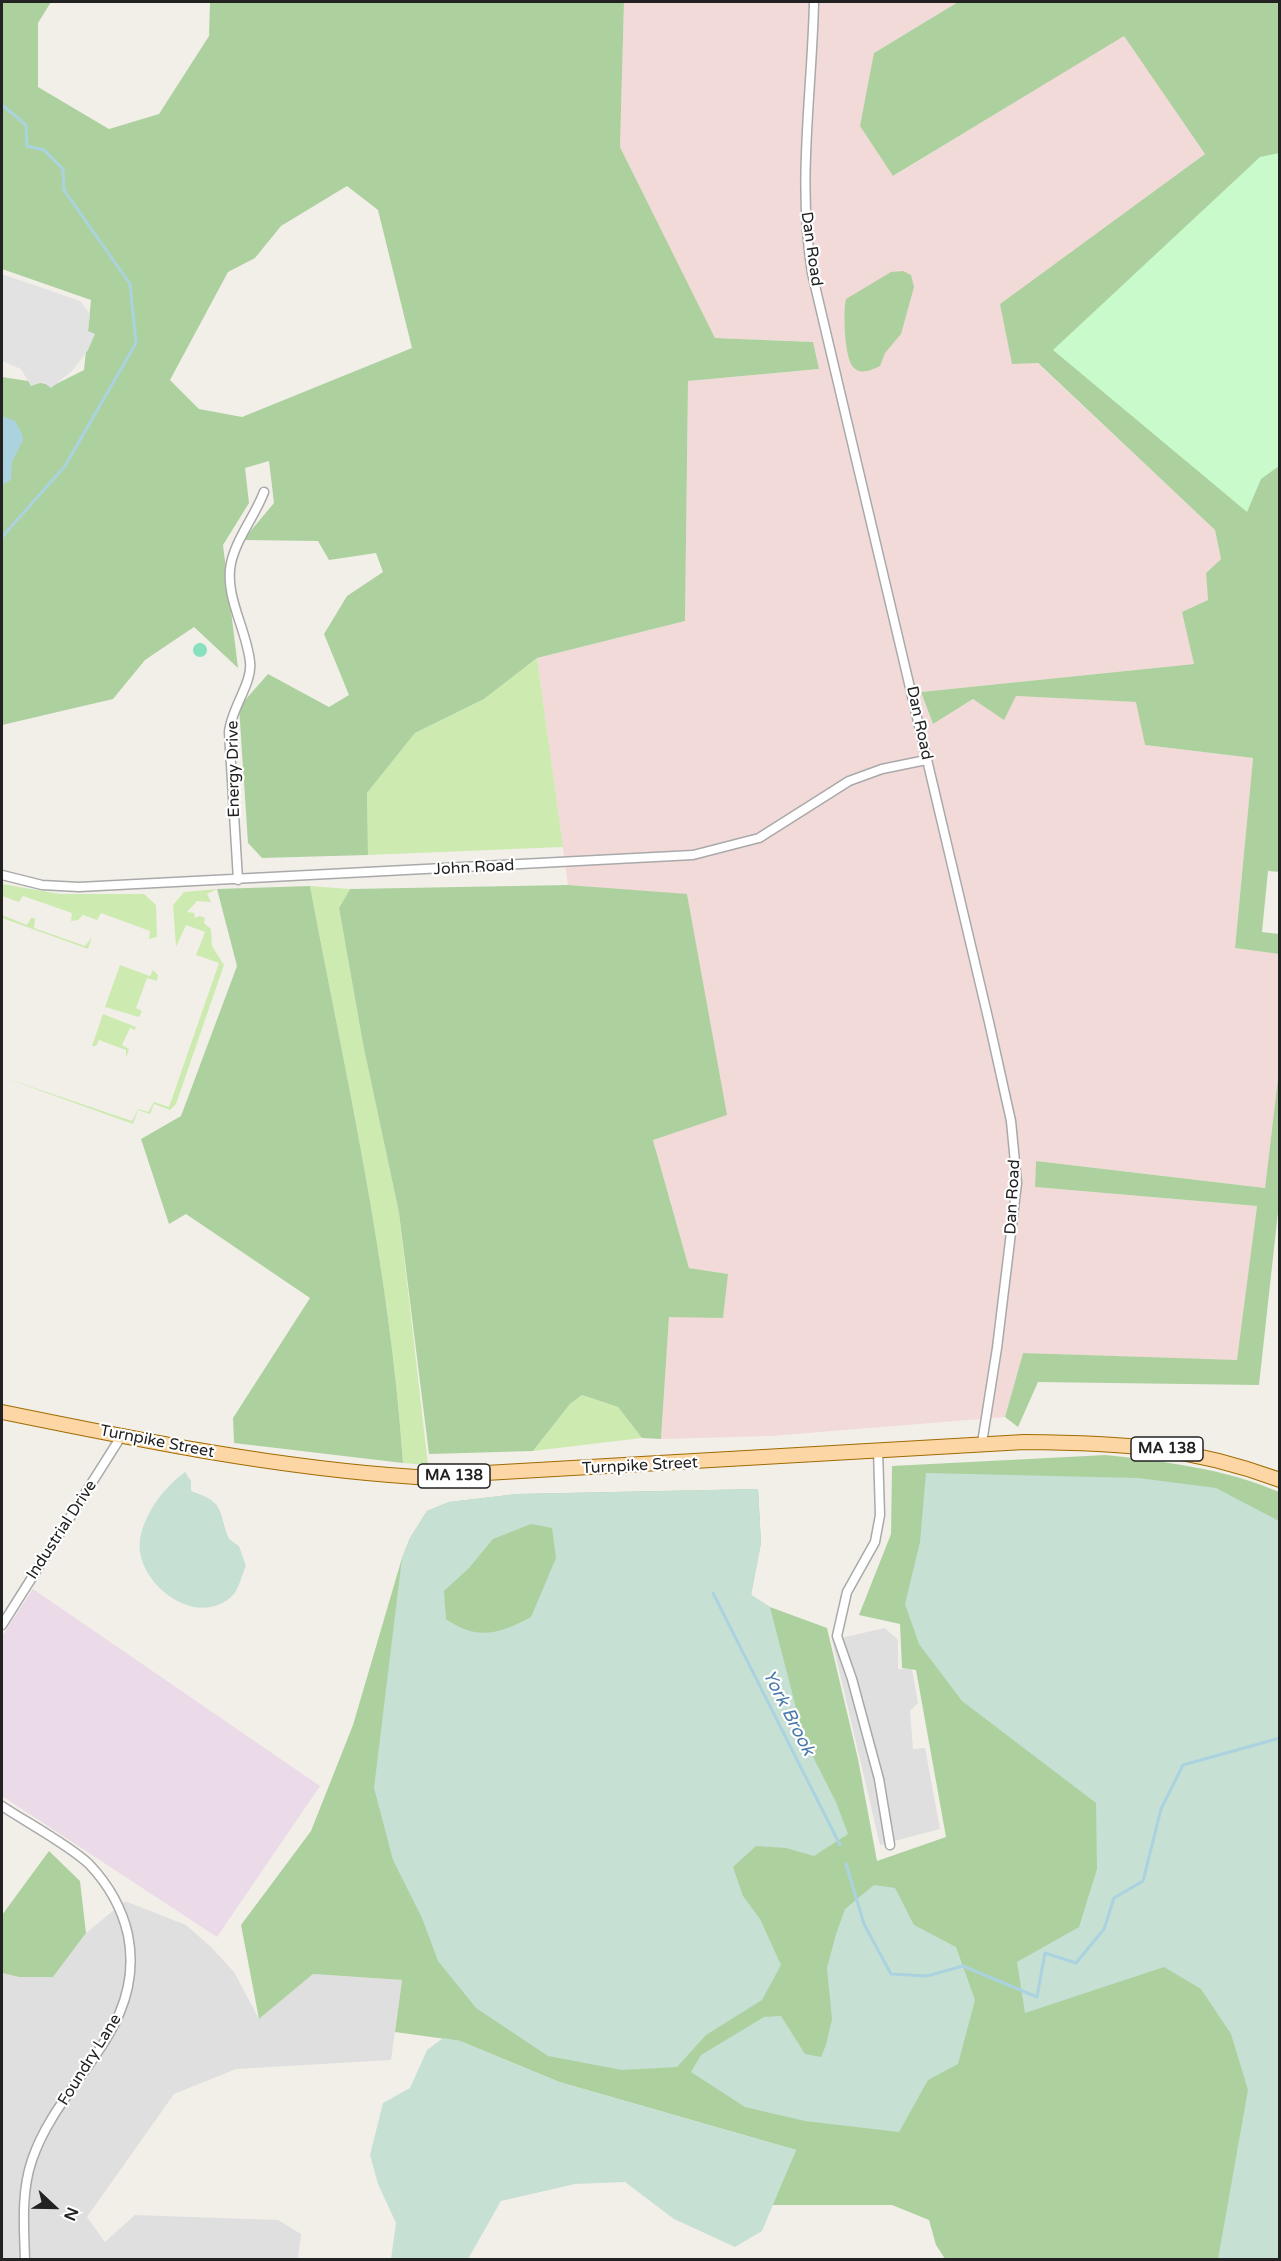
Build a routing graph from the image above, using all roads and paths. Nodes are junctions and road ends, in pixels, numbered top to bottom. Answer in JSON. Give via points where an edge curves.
{"nodes":[{"id":1,"x":814,"y":2,"type":"edge"},
{"id":2,"x":264,"y":492,"type":"dead end"},
{"id":3,"x":926,"y":760,"type":"junction"},
{"id":4,"x":2,"y":875,"type":"edge"},
{"id":5,"x":238,"y":880,"type":"junction"},
{"id":6,"x":2,"y":1413,"type":"edge"},
{"id":7,"x":122,"y":1435,"type":"junction"},
{"id":8,"x":982,"y":1443,"type":"junction"},
{"id":9,"x":878,"y":1450,"type":"junction"},
{"id":10,"x":1280,"y":1480,"type":"edge"},
{"id":11,"x":2,"y":1625,"type":"edge"},
{"id":12,"x":2,"y":1806,"type":"edge"},
{"id":13,"x":890,"y":1845,"type":"dead end"},
{"id":14,"x":25,"y":2259,"type":"edge"}],
"edges":[{"from":1,"to":3,"type":"street","name":"Dan Road","via":[[804,167],[810,257]]},
{"from":2,"to":5,"type":"street","name":"Energy Drive","via":[[249,519],[231,568],[233,595],[250,663],[232,714],[230,732]]},
{"from":3,"to":5,"type":"street","name":"John Road","via":[[849,781],[759,838],[693,855]]},
{"from":3,"to":8,"type":"street","name":"Dan Road","via":[[991,1032],[1017,1163],[1015,1214]]},
{"from":4,"to":5,"type":"street","name":"John Road","via":[[42,885],[80,887]]},
{"from":6,"to":7,"type":"main road","name":"Turnpike Street","number":"MA 138"},
{"from":7,"to":9,"type":"main road","name":"Turnpike Street","number":"MA 138","via":[[327,1471],[416,1477]]},
{"from":7,"to":11,"type":"street","name":"Industrial Drive"},
{"from":8,"to":9,"type":"main road","name":"Turnpike Street","number":"MA 138"},
{"from":8,"to":10,"type":"main road","name":"Turnpike Street","number":"MA 138","via":[[1140,1445],[1218,1459]]},
{"from":9,"to":13,"type":"street","via":[[880,1515],[875,1542],[847,1592],[837,1636],[879,1779]]},
{"from":12,"to":14,"type":"street","name":"Foundry Lane","via":[[88,1863],[109,1889],[124,1917],[132,1968],[124,2006],[110,2036],[63,2102],[33,2158],[25,2189]]}]}
